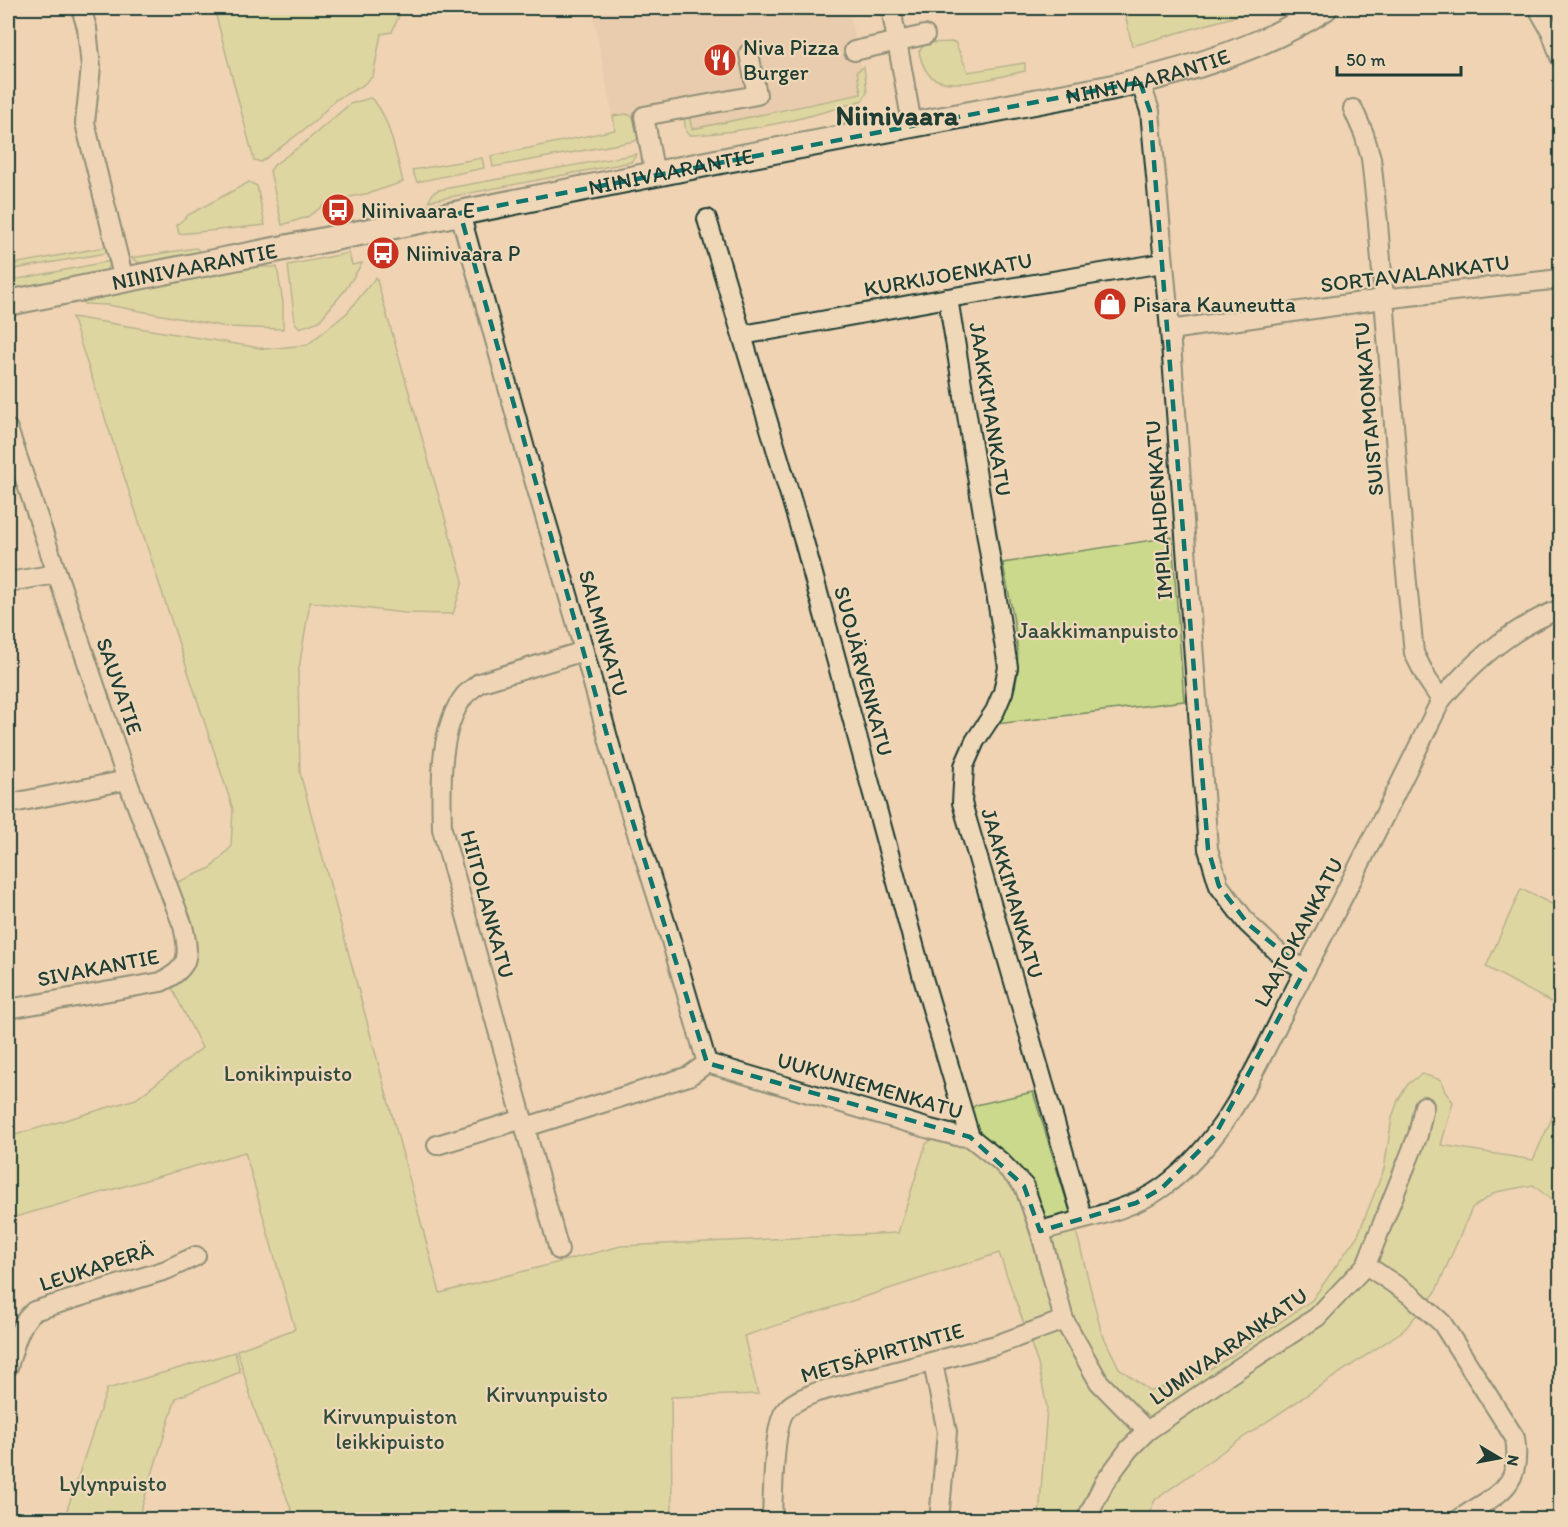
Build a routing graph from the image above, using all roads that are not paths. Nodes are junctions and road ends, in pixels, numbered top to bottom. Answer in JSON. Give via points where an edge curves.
{"nodes":[{"id":1,"x":81,"y":8,"type":"edge"},
{"id":2,"x":891,"y":8,"type":"edge"},
{"id":3,"x":1325,"y":8,"type":"edge"},
{"id":4,"x":1538,"y":8,"type":"edge"},
{"id":5,"x":925,"y":35,"type":"dead end"},
{"id":6,"x":897,"y":43,"type":"junction"},
{"id":7,"x":854,"y":51,"type":"dead end"},
{"id":8,"x":749,"y":53,"type":"dead end"},
{"id":9,"x":1560,"y":57,"type":"edge"},
{"id":10,"x":1140,"y":82,"type":"junction"},
{"id":11,"x":1353,"y":109,"type":"dead end"},
{"id":12,"x":912,"y":124,"type":"junction"},
{"id":13,"x":655,"y":175,"type":"junction"},
{"id":14,"x":460,"y":213,"type":"junction"},
{"id":15,"x":707,"y":219,"type":"dead end"},
{"id":16,"x":1163,"y":263,"type":"junction"},
{"id":17,"x":1560,"y":279,"type":"edge"},
{"id":18,"x":124,"y":280,"type":"junction"},
{"id":19,"x":948,"y":298,"type":"junction"},
{"id":20,"x":1383,"y":299,"type":"junction"},
{"id":21,"x":8,"y":303,"type":"edge"},
{"id":22,"x":1170,"y":330,"type":"junction"},
{"id":23,"x":743,"y":335,"type":"junction"},
{"id":24,"x":8,"y":429,"type":"edge"},
{"id":25,"x":57,"y":574,"type":"junction"},
{"id":26,"x":8,"y":582,"type":"edge"},
{"id":27,"x":1560,"y":609,"type":"edge"},
{"id":28,"x":584,"y":651,"type":"junction"},
{"id":29,"x":1441,"y":700,"type":"junction"},
{"id":30,"x":127,"y":780,"type":"junction"},
{"id":31,"x":8,"y":804,"type":"edge"},
{"id":32,"x":188,"y":957,"type":"joint"},
{"id":33,"x":1305,"y":970,"type":"junction"},
{"id":34,"x":8,"y":1009,"type":"edge"},
{"id":35,"x":706,"y":1063,"type":"junction"},
{"id":36,"x":1424,"y":1106,"type":"dead end"},
{"id":37,"x":524,"y":1123,"type":"junction"},
{"id":38,"x":970,"y":1137,"type":"junction"},
{"id":39,"x":437,"y":1145,"type":"dead end"},
{"id":40,"x":1083,"y":1219,"type":"junction"},
{"id":41,"x":1040,"y":1231,"type":"junction"},
{"id":42,"x":559,"y":1250,"type":"dead end"},
{"id":43,"x":196,"y":1256,"type":"dead end"},
{"id":44,"x":1366,"y":1265,"type":"junction"},
{"id":45,"x":1064,"y":1320,"type":"junction"},
{"id":46,"x":933,"y":1363,"type":"junction"},
{"id":47,"x":8,"y":1367,"type":"edge"},
{"id":48,"x":1147,"y":1431,"type":"junction"},
{"id":49,"x":772,"y":1520,"type":"edge"},
{"id":50,"x":939,"y":1520,"type":"edge"},
{"id":51,"x":1086,"y":1520,"type":"edge"},
{"id":52,"x":1458,"y":1520,"type":"edge"}],
"edges":[{"from":1,"to":18,"type":"street","via":[[91,67],[85,123]]},
{"from":2,"to":6,"type":"street"},
{"from":3,"to":10,"type":"main road","name":"NIINIVAARANTIE","via":[[1230,53]]},
{"from":4,"to":9,"type":"street"},
{"from":5,"to":6,"type":"street"},
{"from":6,"to":7,"type":"street"},
{"from":6,"to":12,"type":"street"},
{"from":8,"to":13,"type":"street","via":[[757,95],[644,116]]},
{"from":10,"to":12,"type":"main road","name":"NIINIVAARANTIE"},
{"from":10,"to":16,"type":"street","name":"IMPILAHDENKATU","via":[[1150,111]]},
{"from":11,"to":20,"type":"street","name":"SUISTAMONKATU","via":[[1371,158]]},
{"from":12,"to":13,"type":"main road","name":"NIINIVAARANTIE"},
{"from":13,"to":14,"type":"main road","name":"NIINIVAARANTIE"},
{"from":14,"to":18,"type":"main road","name":"NIINIVAARANTIE"},
{"from":14,"to":28,"type":"street","name":"SALMINKATU"},
{"from":15,"to":23,"type":"street","name":"SUOJÄRVENKATU"},
{"from":16,"to":19,"type":"street","name":"KURKIJOENKATU"},
{"from":16,"to":22,"type":"street","name":"IMPILAHDENKATU"},
{"from":17,"to":20,"type":"street","name":"SORTAVALANKATU"},
{"from":18,"to":21,"type":"main road","name":"NIINIVAARANTIE"},
{"from":19,"to":23,"type":"street","name":"KURKIJOENKATU"},
{"from":19,"to":40,"type":"street","name":"JAAKKIMANKATU","via":[[1008,667],[995,711],[964,766],[962,803]]},
{"from":20,"to":22,"type":"street","name":"SORTAVALANKATU"},
{"from":20,"to":29,"type":"street","name":"SUISTAMONKATU","via":[[1414,653]]},
{"from":22,"to":33,"type":"street","name":"IMPILAHDENKATU","via":[[1208,849],[1220,886],[1248,924],[1282,956]]},
{"from":23,"to":38,"type":"street","name":"SUOJÄRVENKATU"},
{"from":24,"to":25,"type":"street","name":"SAUVATIE"},
{"from":25,"to":26,"type":"street"},
{"from":25,"to":30,"type":"street","name":"SAUVATIE"},
{"from":27,"to":29,"type":"street","name":"LAATOKANKATU","via":[[1519,628],[1487,652]]},
{"from":28,"to":35,"type":"street","name":"SALMINKATU"},
{"from":28,"to":37,"type":"street","name":"HIITOLANKATU","via":[[479,683],[456,710],[445,753],[442,829]]},
{"from":29,"to":33,"type":"street","name":"LAATOKANKATU"},
{"from":30,"to":31,"type":"street"},
{"from":30,"to":32,"type":"street","name":"SAUVATIE","via":[[183,926]]},
{"from":32,"to":34,"type":"street","name":"SIVAKANTIE","via":[[184,967],[161,982]]},
{"from":33,"to":40,"type":"street","name":"LAATOKANKATU","via":[[1241,1094],[1208,1144],[1162,1188],[1136,1203]]},
{"from":35,"to":37,"type":"street","via":[[689,1076]]},
{"from":35,"to":38,"type":"street","name":"UUKUNIEMENKATU","via":[[930,1129]]},
{"from":36,"to":44,"type":"street","name":"LUMIVAARANKATU","via":[[1418,1135]]},
{"from":37,"to":39,"type":"street"},
{"from":37,"to":42,"type":"street","name":"HIITOLANKATU"},
{"from":38,"to":41,"type":"street","name":"UUKUNIEMENKATU","via":[[1024,1186]]},
{"from":40,"to":41,"type":"street","name":"LAATOKANKATU"},
{"from":41,"to":45,"type":"street","name":"UUKUNIEMENKATU"},
{"from":43,"to":47,"type":"street","name":"LEUKAPERÄ","via":[[166,1270],[34,1311],[26,1318]]},
{"from":44,"to":48,"type":"street","name":"LUMIVAARANKATU","via":[[1317,1317]]},
{"from":44,"to":52,"type":"street","via":[[1412,1296],[1442,1323],[1515,1438],[1515,1473],[1502,1491]]},
{"from":45,"to":46,"type":"street","name":"METSÄPIRTINTIE"},
{"from":45,"to":48,"type":"street","name":"UUKUNIEMENKATU","via":[[1099,1382]]},
{"from":46,"to":49,"type":"street","name":"METSÄPIRTINTIE","via":[[817,1392],[799,1399],[784,1412],[778,1430]]},
{"from":46,"to":50,"type":"street","via":[[947,1432]]},
{"from":48,"to":51,"type":"street","name":"LUMIVAARANKATU","via":[[1104,1483]]}]}
